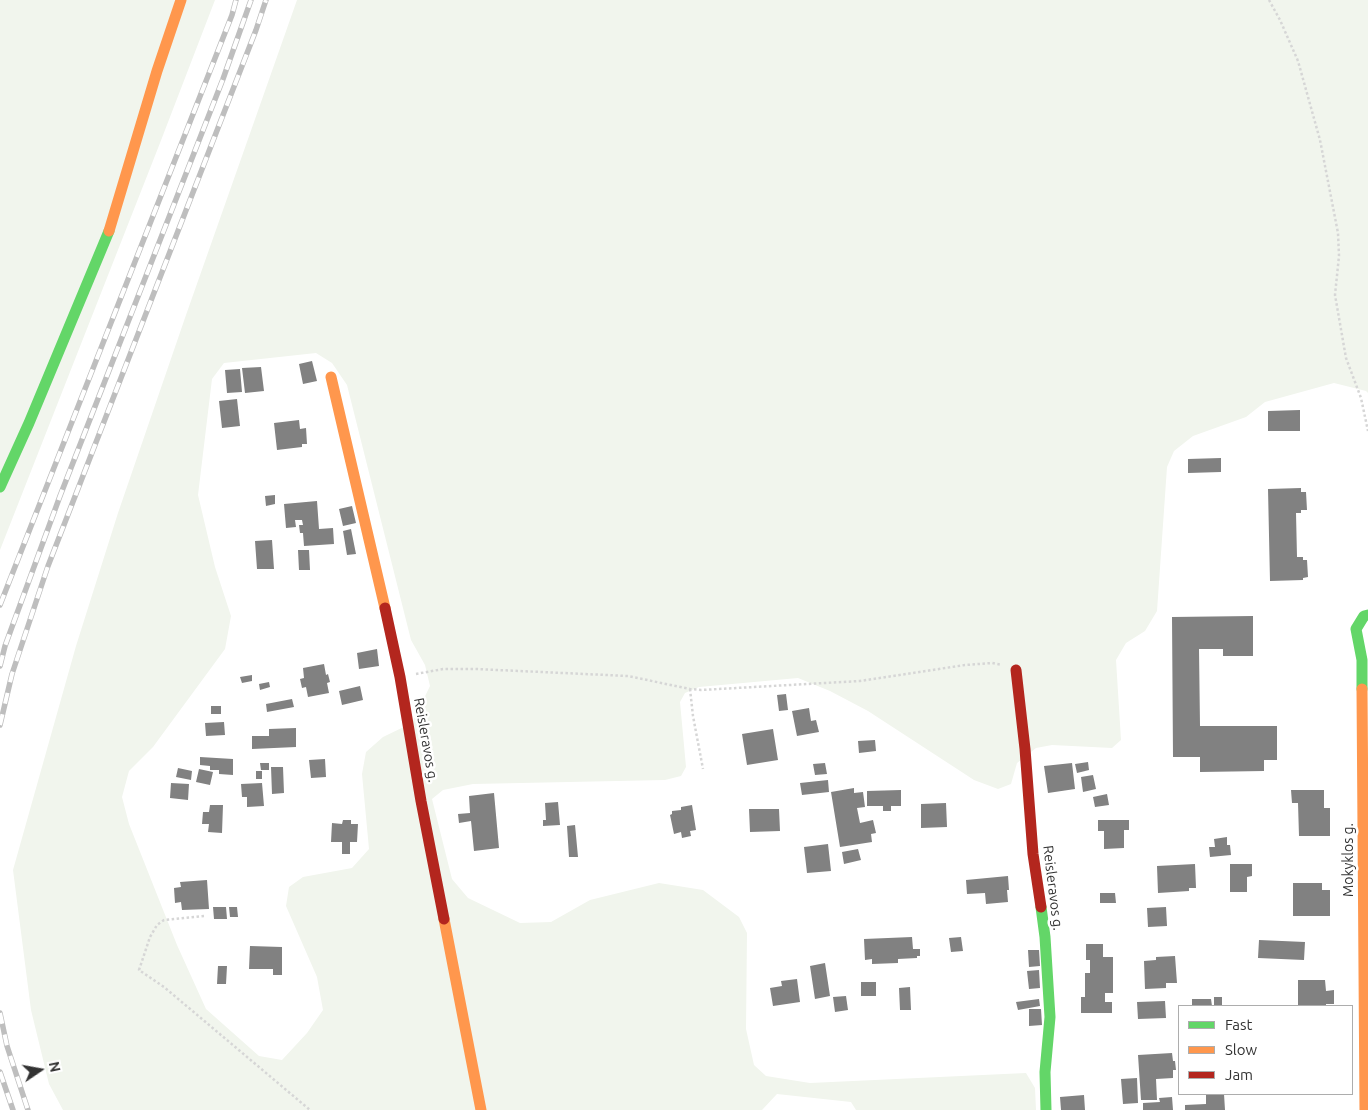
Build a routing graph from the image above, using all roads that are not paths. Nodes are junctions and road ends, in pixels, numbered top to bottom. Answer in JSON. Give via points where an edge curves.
{"nodes":[{"id":1,"x":181,"y":0,"type":"edge"},
{"id":2,"x":331,"y":377,"type":"dead end"},
{"id":3,"x":0,"y":487,"type":"edge"},
{"id":4,"x":1368,"y":615,"type":"edge"},
{"id":5,"x":1016,"y":670,"type":"road end"},
{"id":6,"x":481,"y":1110,"type":"edge"},
{"id":7,"x":1046,"y":1110,"type":"edge"},
{"id":8,"x":1365,"y":1110,"type":"edge"}],
"edges":[{"from":1,"to":3,"type":"street","via":[[111,227]]},
{"from":2,"to":6,"type":"street","name":"Reisleravos g.","via":[[400,677]]},
{"from":4,"to":8,"type":"street","name":"Mokyklos g.","via":[[1356,630],[1362,660]]},
{"from":5,"to":7,"type":"street","name":"Reisleravos g.","via":[[1048,981],[1050,1017],[1045,1072]]}]}
